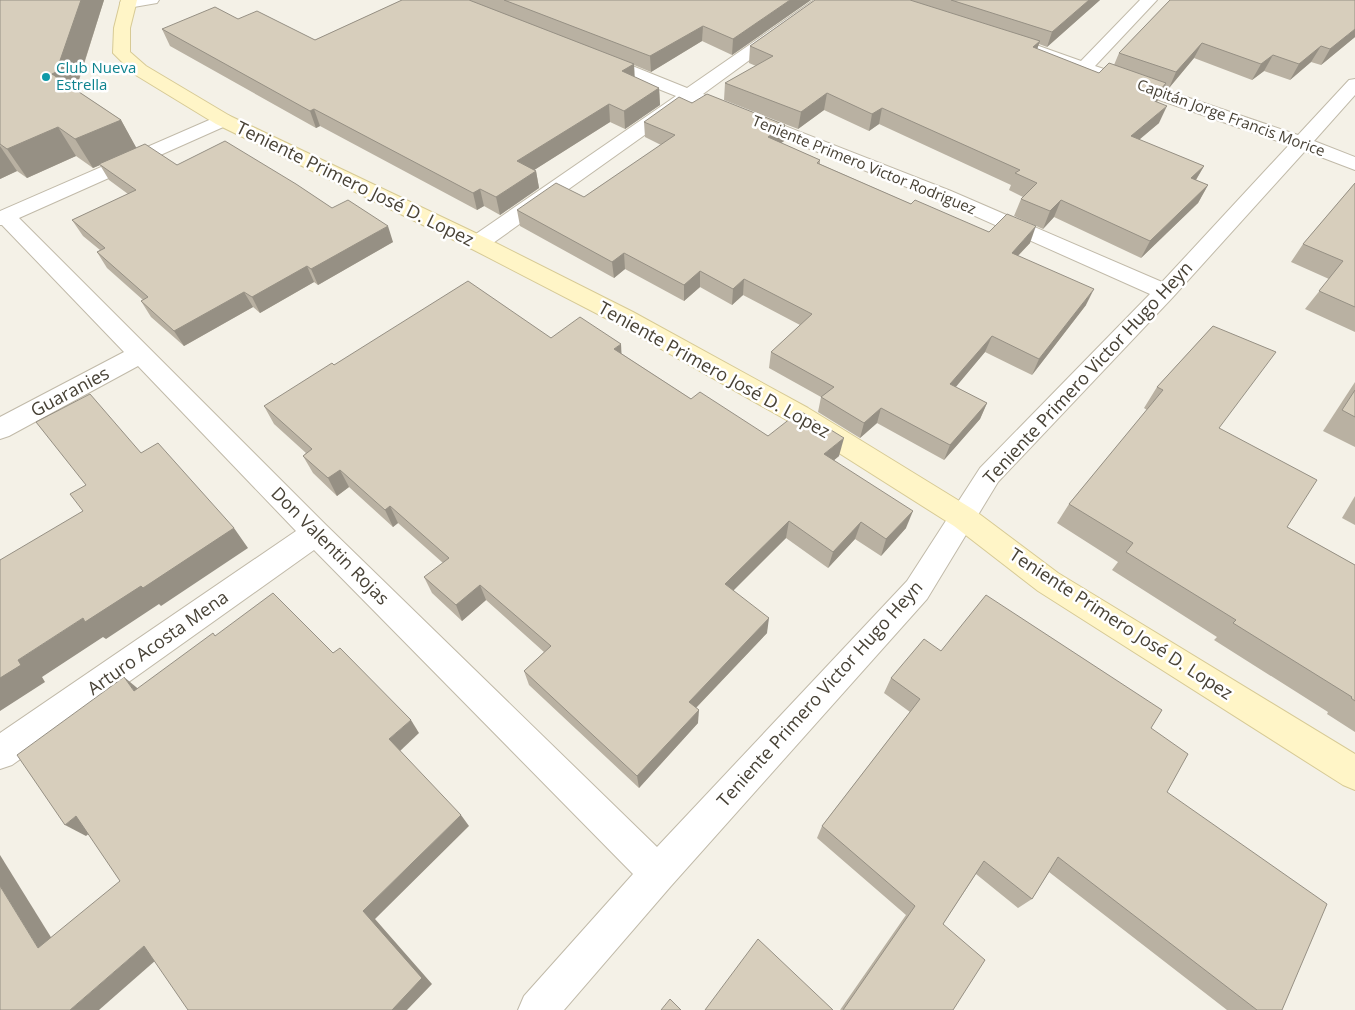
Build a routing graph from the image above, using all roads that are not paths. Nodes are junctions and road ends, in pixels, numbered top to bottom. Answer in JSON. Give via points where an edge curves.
{"nodes":[{"id":1,"x":151,"y":0,"type":"edge"},
{"id":2,"x":824,"y":0,"type":"edge"},
{"id":3,"x":1149,"y":0,"type":"edge"},
{"id":4,"x":129,"y":1,"type":"edge"},
{"id":5,"x":1010,"y":42,"type":"edge"},
{"id":6,"x":578,"y":51,"type":"edge"},
{"id":7,"x":1085,"y":66,"type":"junction"},
{"id":8,"x":1355,"y":84,"type":"edge"},
{"id":9,"x":688,"y":95,"type":"junction"},
{"id":10,"x":223,"y":120,"type":"junction"},
{"id":11,"x":1302,"y":142,"type":"junction"},
{"id":12,"x":1355,"y":164,"type":"edge"},
{"id":13,"x":3,"y":218,"type":"edge"},
{"id":14,"x":478,"y":243,"type":"junction"},
{"id":15,"x":1165,"y":292,"type":"junction"},
{"id":16,"x":140,"y":354,"type":"junction"},
{"id":17,"x":0,"y":429,"type":"edge"},
{"id":18,"x":964,"y":518,"type":"junction"},
{"id":19,"x":316,"y":532,"type":"junction"},
{"id":20,"x":0,"y":753,"type":"edge"},
{"id":21,"x":1355,"y":773,"type":"edge"},
{"id":22,"x":658,"y":873,"type":"junction"},
{"id":23,"x":538,"y":1010,"type":"edge"}],
"edges":[{"from":1,"to":4,"type":"street"},
{"from":2,"to":9,"type":"street"},
{"from":3,"to":7,"type":"street"},
{"from":4,"to":10,"type":"street","name":"Teniente Primero José D. Lopez","via":[[122,28],[122,53],[140,70]]},
{"from":5,"to":7,"type":"street","name":"Capitán Jorge Francis Morice"},
{"from":6,"to":9,"type":"street","name":"Teniente Primero Victor Rodriguez"},
{"from":7,"to":11,"type":"street","name":"Capitán Jorge Francis Morice"},
{"from":8,"to":11,"type":"street","name":"Teniente Primero Victor Hugo Heyn"},
{"from":9,"to":14,"type":"street"},
{"from":9,"to":15,"type":"street","name":"Teniente Primero Victor Rodriguez","via":[[944,195]]},
{"from":10,"to":13,"type":"street"},
{"from":10,"to":14,"type":"street","name":"Teniente Primero José D. Lopez"},
{"from":11,"to":12,"type":"street","name":"Capitán Jorge Francis Morice"},
{"from":11,"to":15,"type":"street","name":"Teniente Primero Victor Hugo Heyn"},
{"from":13,"to":16,"type":"street","name":"Don Valentin Rojas"},
{"from":14,"to":18,"type":"street","name":"Teniente Primero José D. Lopez","via":[[625,318],[799,415]]},
{"from":15,"to":18,"type":"street","name":"Teniente Primero Victor Hugo Heyn","via":[[989,475]]},
{"from":16,"to":17,"type":"street","name":"Guaranies"},
{"from":16,"to":19,"type":"street","name":"Don Valentin Rojas"},
{"from":18,"to":21,"type":"street","name":"Teniente Primero José D. Lopez","via":[[1048,582]]},
{"from":18,"to":22,"type":"street","name":"Teniente Primero Victor Hugo Heyn","via":[[917,590]]},
{"from":19,"to":20,"type":"street","name":"Arturo Acosta Mena"},
{"from":19,"to":22,"type":"street","name":"Don Valentin Rojas"},
{"from":22,"to":23,"type":"street","name":"Teniente Primero Victor Hugo Heyn"}]}
